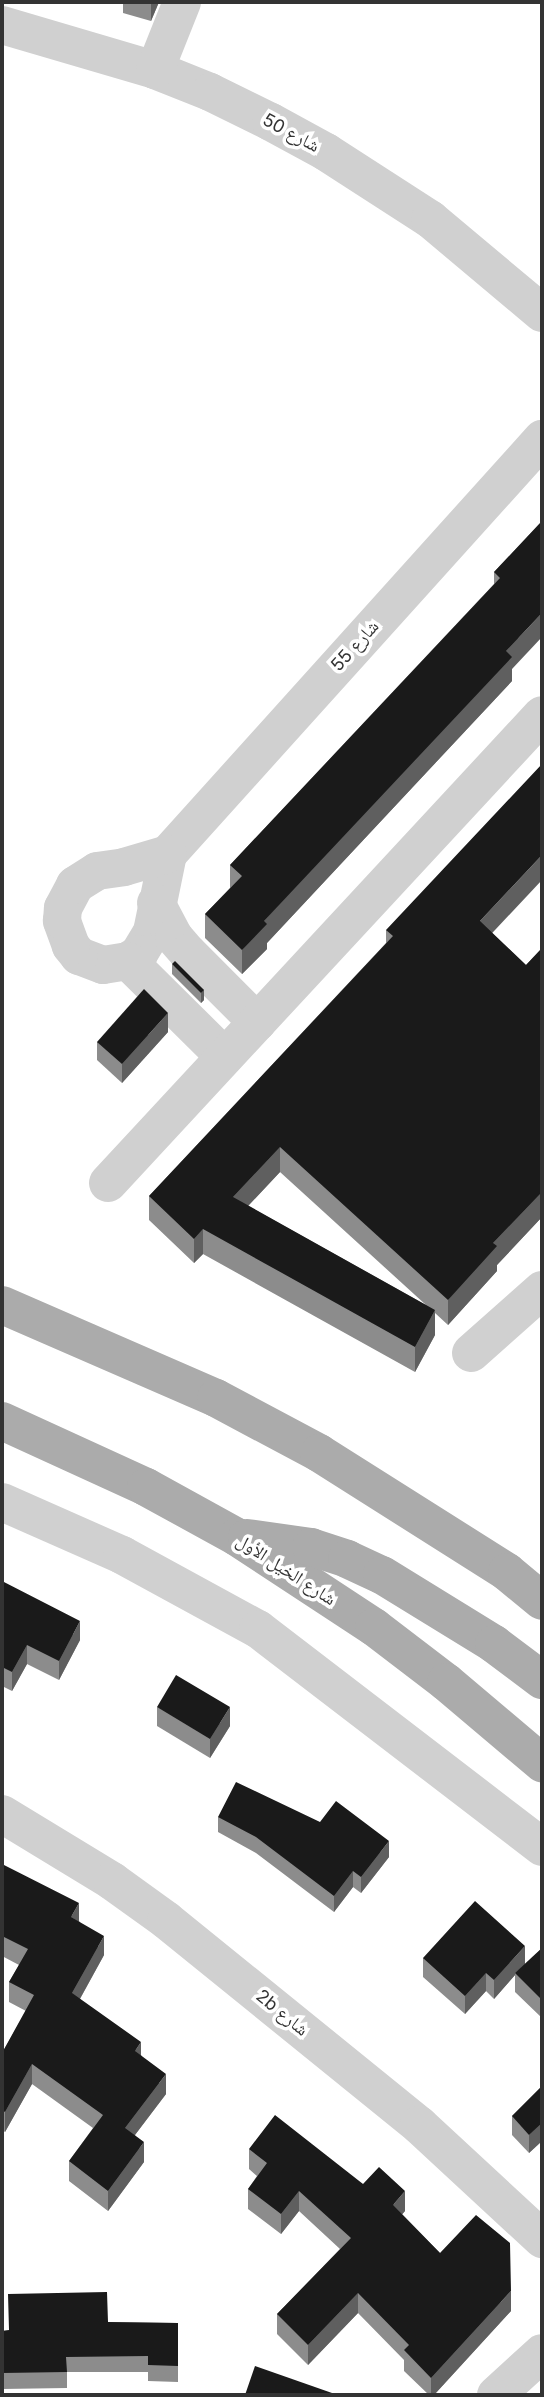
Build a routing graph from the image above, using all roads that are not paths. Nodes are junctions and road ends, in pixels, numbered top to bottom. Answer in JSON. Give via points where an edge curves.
{"nodes":[{"id":1,"x":182,"y":2,"type":"edge"},
{"id":2,"x":2,"y":24,"type":"edge"},
{"id":3,"x":155,"y":70,"type":"junction"},
{"id":4,"x":542,"y":313,"type":"edge"},
{"id":5,"x":542,"y":439,"type":"edge"},
{"id":6,"x":542,"y":715,"type":"edge"},
{"id":7,"x":168,"y":854,"type":"junction"},
{"id":8,"x":156,"y":903,"type":"junction"},
{"id":9,"x":128,"y":961,"type":"junction"},
{"id":10,"x":257,"y":1022,"type":"junction"},
{"id":11,"x":225,"y":1057,"type":"junction"},
{"id":12,"x":108,"y":1183,"type":"dead end"},
{"id":13,"x":542,"y":1290,"type":"edge"},
{"id":14,"x":2,"y":1305,"type":"edge"},
{"id":15,"x":471,"y":1353,"type":"dead end"},
{"id":16,"x":2,"y":1421,"type":"edge"},
{"id":17,"x":2,"y":1502,"type":"edge"},
{"id":18,"x":237,"y":1537,"type":"junction"},
{"id":19,"x":507,"y":1572,"type":"junction"},
{"id":20,"x":542,"y":1589,"type":"edge"},
{"id":21,"x":542,"y":1601,"type":"edge"},
{"id":22,"x":542,"y":1680,"type":"edge"},
{"id":23,"x":542,"y":1763,"type":"edge"},
{"id":24,"x":2,"y":1814,"type":"edge"},
{"id":25,"x":542,"y":1847,"type":"edge"},
{"id":26,"x":542,"y":2239,"type":"edge"},
{"id":27,"x":542,"y":2353,"type":"edge"},
{"id":28,"x":496,"y":2395,"type":"edge"}],
"edges":[{"from":1,"to":3,"type":"street"},
{"from":2,"to":3,"type":"street","name":"شارع 50"},
{"from":3,"to":4,"type":"street","name":"شارع 50","via":[[271,122],[379,184],[478,256]]},
{"from":5,"to":7,"type":"street","name":"شارع 55"},
{"from":6,"to":10,"type":"street"},
{"from":7,"to":8,"type":"street"},
{"from":7,"to":9,"type":"street","via":[[97,871],[67,896],[62,922],[79,956],[103,965]]},
{"from":8,"to":9,"type":"street","via":[[147,944]]},
{"from":8,"to":10,"type":"street","via":[[174,937]]},
{"from":9,"to":11,"type":"street"},
{"from":10,"to":11,"type":"street"},
{"from":11,"to":12,"type":"street"},
{"from":13,"to":15,"type":"street"},
{"from":14,"to":19,"type":"main road","via":[[216,1398],[319,1453]]},
{"from":16,"to":18,"type":"main road","name":"شارع الخيل الأول","via":[[146,1487]]},
{"from":17,"to":25,"type":"street","via":[[122,1555],[258,1629]]},
{"from":18,"to":22,"type":"main road","via":[[275,1539],[347,1559],[382,1575],[494,1644]]},
{"from":18,"to":23,"type":"main road","name":"شارع الخيل الأول","via":[[374,1627]]},
{"from":19,"to":20,"type":"main road"},
{"from":19,"to":21,"type":"main road"},
{"from":24,"to":26,"type":"street","name":"2b شارع","via":[[166,1920],[419,2124]]},
{"from":27,"to":28,"type":"street"}]}
